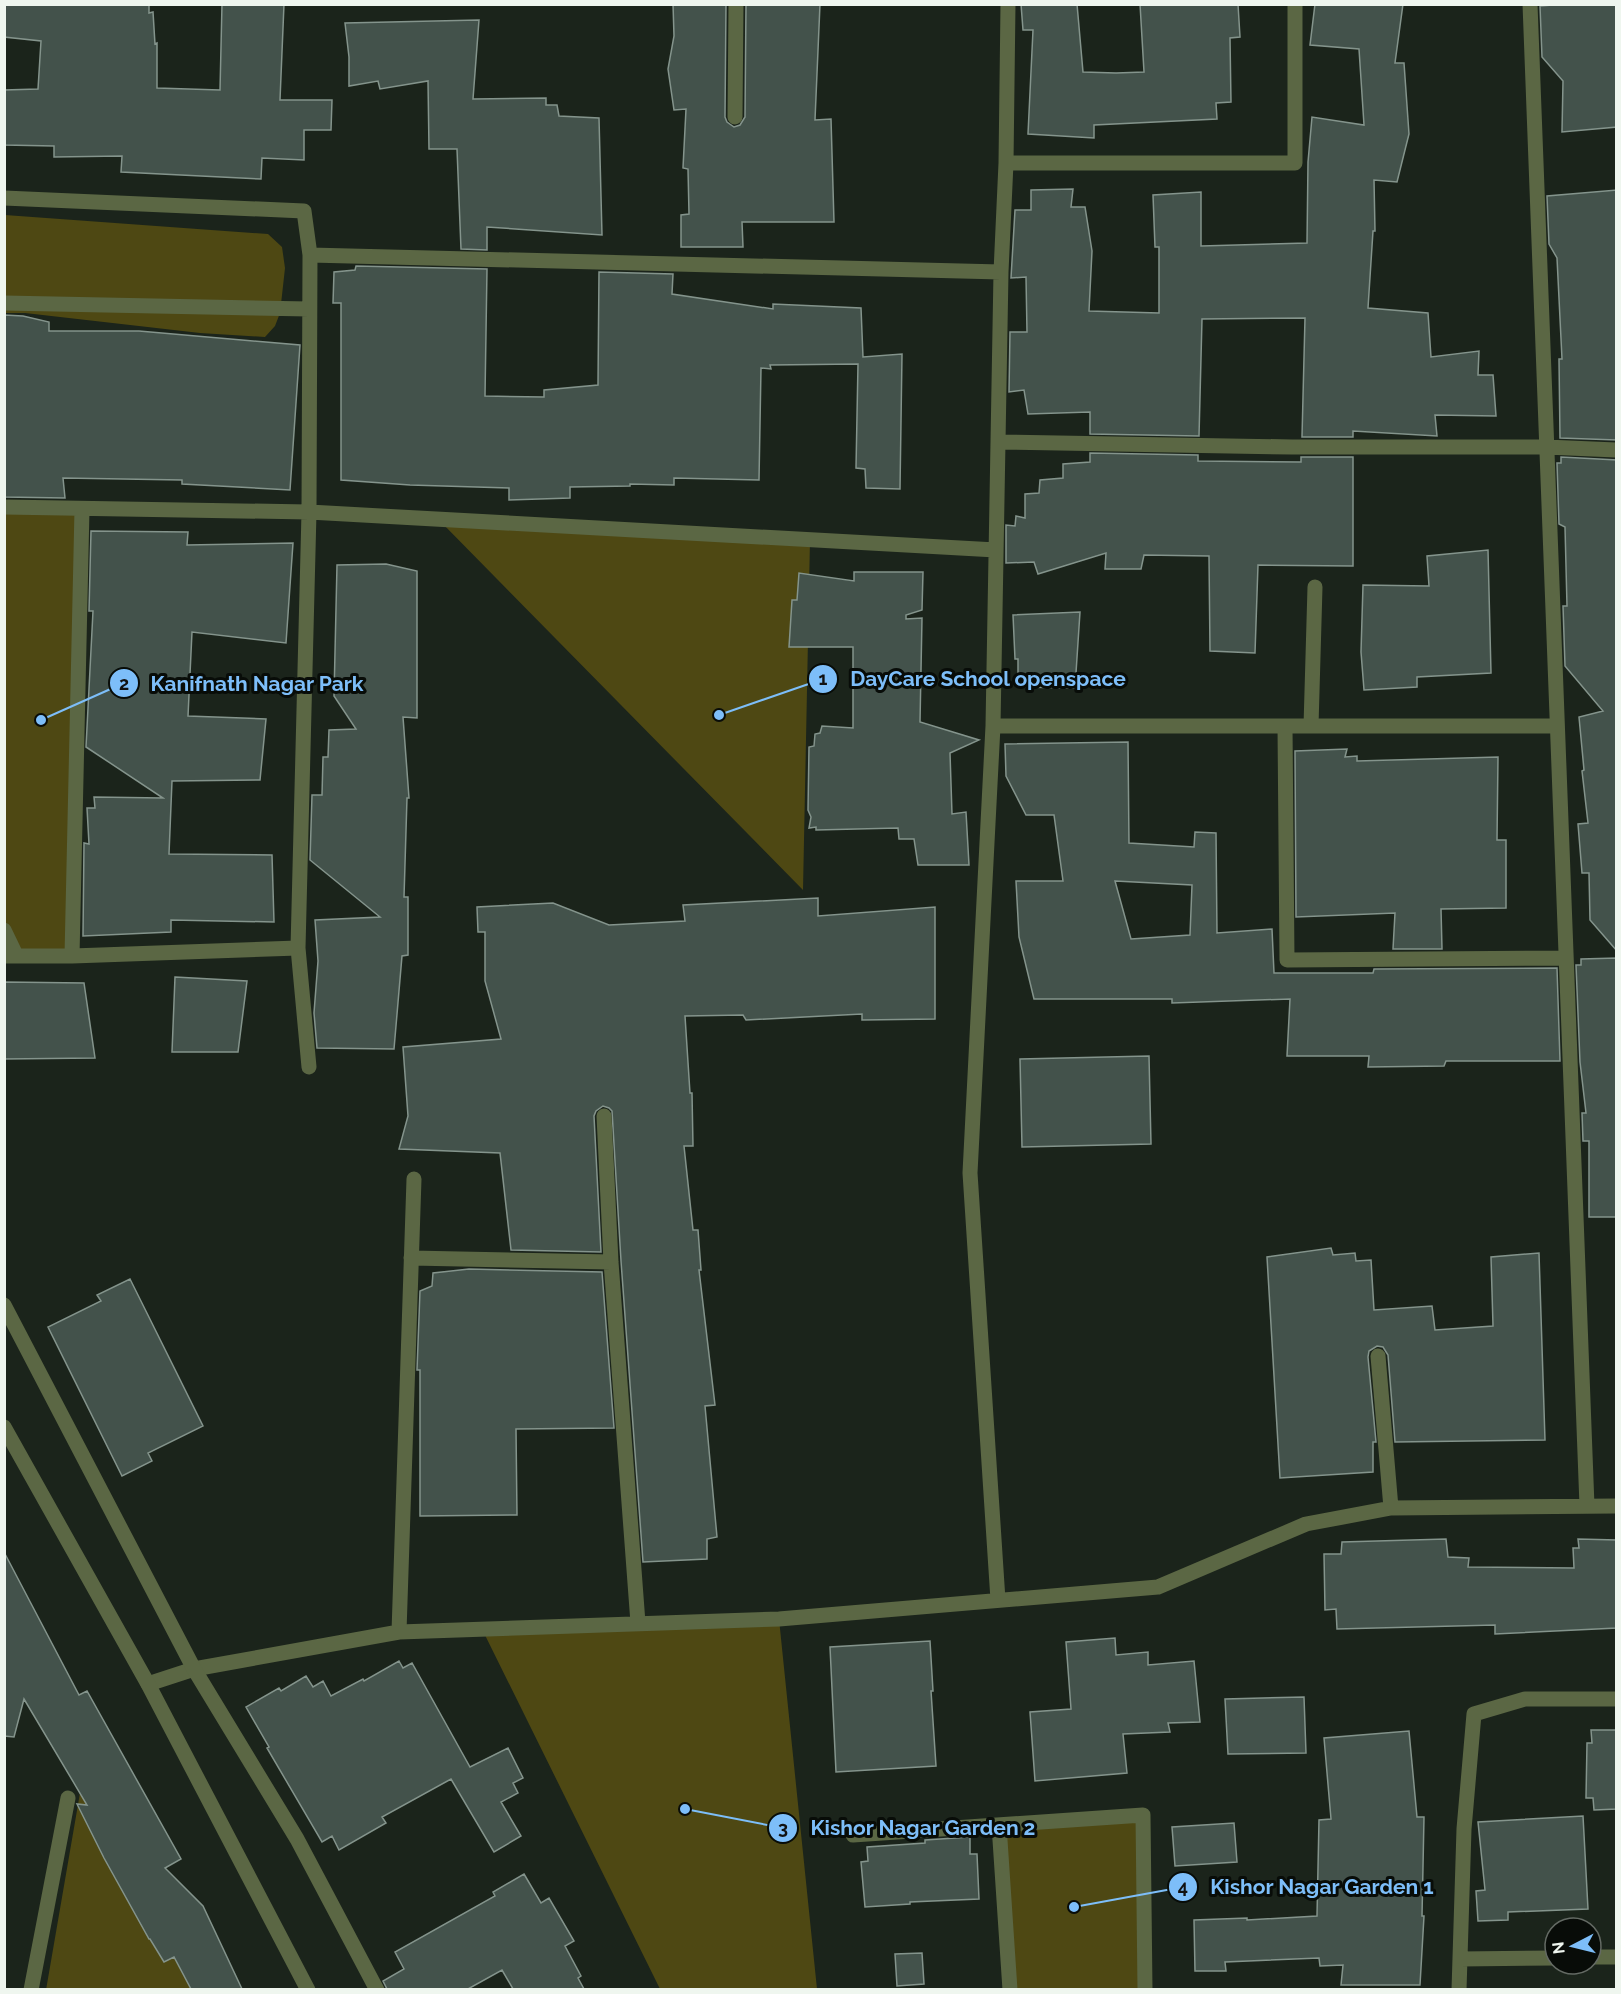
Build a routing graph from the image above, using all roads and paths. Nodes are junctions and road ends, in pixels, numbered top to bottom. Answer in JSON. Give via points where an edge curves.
{"nodes":[{"id":1,"x":736,"y":4,"type":"edge"},
{"id":2,"x":1008,"y":4,"type":"edge"},
{"id":3,"x":1295,"y":4,"type":"edge"},
{"id":4,"x":1530,"y":4,"type":"edge"},
{"id":5,"x":735,"y":117,"type":"dead end"},
{"id":6,"x":1006,"y":163,"type":"junction"},
{"id":7,"x":4,"y":198,"type":"edge"},
{"id":8,"x":310,"y":255,"type":"junction"},
{"id":9,"x":1001,"y":272,"type":"junction"},
{"id":10,"x":4,"y":303,"type":"edge"},
{"id":11,"x":309,"y":309,"type":"junction"},
{"id":12,"x":998,"y":442,"type":"junction"},
{"id":13,"x":1546,"y":447,"type":"junction"},
{"id":14,"x":1617,"y":450,"type":"edge"},
{"id":15,"x":4,"y":507,"type":"edge"},
{"id":16,"x":82,"y":509,"type":"junction"},
{"id":17,"x":309,"y":512,"type":"junction"},
{"id":18,"x":996,"y":550,"type":"junction"},
{"id":19,"x":1315,"y":587,"type":"dead end"},
{"id":20,"x":993,"y":726,"type":"junction"},
{"id":21,"x":1285,"y":726,"type":"junction"},
{"id":22,"x":1311,"y":726,"type":"junction"},
{"id":23,"x":1557,"y":726,"type":"junction"},
{"id":24,"x":4,"y":930,"type":"edge"},
{"id":25,"x":298,"y":948,"type":"junction"},
{"id":26,"x":10,"y":956,"type":"edge"},
{"id":27,"x":72,"y":956,"type":"junction"},
{"id":28,"x":1566,"y":958,"type":"junction"},
{"id":29,"x":309,"y":1067,"type":"dead end"},
{"id":30,"x":604,"y":1116,"type":"dead end"},
{"id":31,"x":414,"y":1179,"type":"dead end"},
{"id":32,"x":411,"y":1258,"type":"junction"},
{"id":33,"x":611,"y":1262,"type":"junction"},
{"id":34,"x":4,"y":1305,"type":"edge"},
{"id":35,"x":1378,"y":1356,"type":"dead end"},
{"id":36,"x":4,"y":1427,"type":"edge"},
{"id":37,"x":1587,"y":1506,"type":"junction"},
{"id":38,"x":1617,"y":1506,"type":"edge"},
{"id":39,"x":1391,"y":1508,"type":"junction"},
{"id":40,"x":998,"y":1600,"type":"junction"},
{"id":41,"x":638,"y":1623,"type":"junction"},
{"id":42,"x":399,"y":1632,"type":"junction"},
{"id":43,"x":194,"y":1669,"type":"junction"},
{"id":44,"x":148,"y":1684,"type":"junction"},
{"id":45,"x":1617,"y":1699,"type":"edge"},
{"id":46,"x":68,"y":1798,"type":"dead end"},
{"id":47,"x":999,"y":1825,"type":"junction"},
{"id":48,"x":854,"y":1835,"type":"dead end"},
{"id":49,"x":1543,"y":1958,"type":"edge"},
{"id":50,"x":1460,"y":1959,"type":"junction"},
{"id":51,"x":31,"y":1989,"type":"edge"},
{"id":52,"x":308,"y":1989,"type":"edge"},
{"id":53,"x":377,"y":1989,"type":"edge"},
{"id":54,"x":1010,"y":1989,"type":"edge"},
{"id":55,"x":1145,"y":1989,"type":"edge"},
{"id":56,"x":1459,"y":1989,"type":"edge"}],
"edges":[{"from":1,"to":5,"type":"street"},
{"from":2,"to":6,"type":"street"},
{"from":3,"to":6,"type":"street","via":[[1295,163]]},
{"from":4,"to":13,"type":"street"},
{"from":6,"to":9,"type":"street"},
{"from":7,"to":8,"type":"street","via":[[304,212]]},
{"from":8,"to":9,"type":"street"},
{"from":8,"to":11,"type":"street"},
{"from":9,"to":12,"type":"street"},
{"from":10,"to":11,"type":"street"},
{"from":11,"to":17,"type":"street"},
{"from":12,"to":13,"type":"street"},
{"from":12,"to":18,"type":"street"},
{"from":13,"to":14,"type":"street"},
{"from":13,"to":23,"type":"street"},
{"from":15,"to":16,"type":"street"},
{"from":16,"to":17,"type":"street"},
{"from":16,"to":27,"type":"street"},
{"from":17,"to":18,"type":"street"},
{"from":17,"to":25,"type":"street"},
{"from":18,"to":20,"type":"street"},
{"from":19,"to":22,"type":"street"},
{"from":20,"to":21,"type":"street"},
{"from":20,"to":40,"type":"street","via":[[970,1173]]},
{"from":21,"to":22,"type":"street"},
{"from":21,"to":28,"type":"street","via":[[1287,960]]},
{"from":22,"to":23,"type":"street"},
{"from":23,"to":28,"type":"street"},
{"from":24,"to":26,"type":"street"},
{"from":25,"to":27,"type":"street"},
{"from":25,"to":29,"type":"street"},
{"from":26,"to":27,"type":"street"},
{"from":28,"to":37,"type":"street"},
{"from":30,"to":33,"type":"street"},
{"from":31,"to":32,"type":"street"},
{"from":32,"to":33,"type":"street"},
{"from":32,"to":42,"type":"street"},
{"from":33,"to":41,"type":"street"},
{"from":34,"to":43,"type":"street"},
{"from":35,"to":39,"type":"street"},
{"from":36,"to":44,"type":"street"},
{"from":37,"to":38,"type":"street"},
{"from":37,"to":39,"type":"street"},
{"from":39,"to":40,"type":"street","via":[[1306,1524],[1158,1587]]},
{"from":40,"to":41,"type":"street","via":[[779,1618]]},
{"from":41,"to":42,"type":"street"},
{"from":42,"to":43,"type":"street"},
{"from":43,"to":44,"type":"street"},
{"from":43,"to":53,"type":"street","via":[[297,1839]]},
{"from":44,"to":52,"type":"street"},
{"from":45,"to":50,"type":"street","via":[[1525,1699],[1474,1714],[1464,1830]]},
{"from":46,"to":51,"type":"street"},
{"from":47,"to":48,"type":"street"},
{"from":47,"to":54,"type":"street"},
{"from":47,"to":55,"type":"street","via":[[1143,1815]]},
{"from":49,"to":50,"type":"street"},
{"from":50,"to":56,"type":"street"}]}
